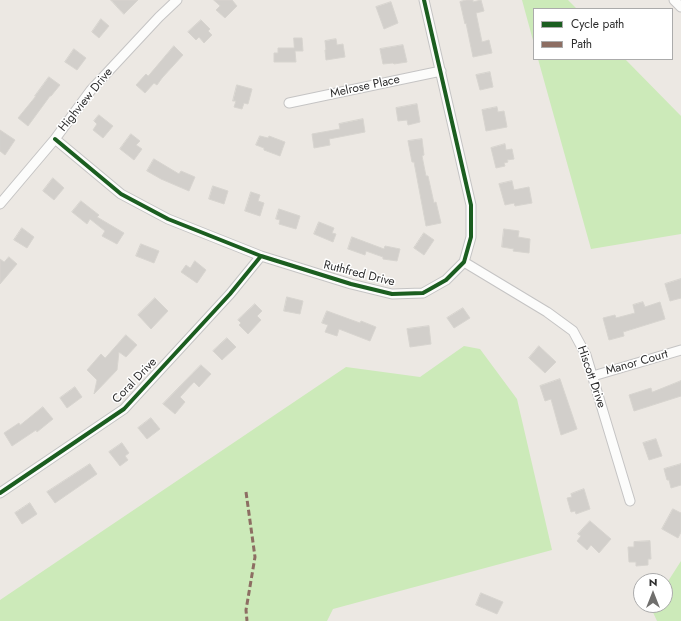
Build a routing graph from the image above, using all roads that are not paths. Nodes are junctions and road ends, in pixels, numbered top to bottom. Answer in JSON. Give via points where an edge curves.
{"nodes":[{"id":1,"x":177,"y":0,"type":"edge"},
{"id":2,"x":424,"y":0,"type":"edge"},
{"id":3,"x":674,"y":0,"type":"edge"},
{"id":4,"x":681,"y":7,"type":"edge"},
{"id":5,"x":441,"y":71,"type":"junction"},
{"id":6,"x":289,"y":103,"type":"dead end"},
{"id":7,"x":55,"y":139,"type":"junction"},
{"id":8,"x":0,"y":204,"type":"edge"},
{"id":9,"x":261,"y":256,"type":"junction"},
{"id":10,"x":464,"y":262,"type":"junction"},
{"id":11,"x":681,"y":350,"type":"edge"},
{"id":12,"x":593,"y":376,"type":"junction"},
{"id":13,"x":0,"y":493,"type":"edge"},
{"id":14,"x":630,"y":501,"type":"dead end"}],
"edges":[{"from":1,"to":7,"type":"street","name":"Highview Drive","via":[[91,90]]},
{"from":2,"to":5,"type":"street","name":"Ruthfred Drive"},
{"from":3,"to":4,"type":"street"},
{"from":5,"to":6,"type":"street","name":"Melrose Place"},
{"from":5,"to":10,"type":"street","name":"Ruthfred Drive","via":[[471,205],[471,237]]},
{"from":7,"to":8,"type":"street","name":"Highview Drive"},
{"from":7,"to":9,"type":"street","name":"Ruthfred Drive","via":[[120,194],[168,219]]},
{"from":9,"to":10,"type":"street","name":"Ruthfred Drive","via":[[392,294],[423,293],[446,280]]},
{"from":9,"to":13,"type":"street","name":"Coral Drive","via":[[230,294],[124,409]]},
{"from":10,"to":12,"type":"street","name":"Hiscott Drive","via":[[547,312],[573,331],[586,355]]},
{"from":11,"to":12,"type":"street","name":"Manor Court"},
{"from":12,"to":14,"type":"street","name":"Hiscott Drive"}]}
